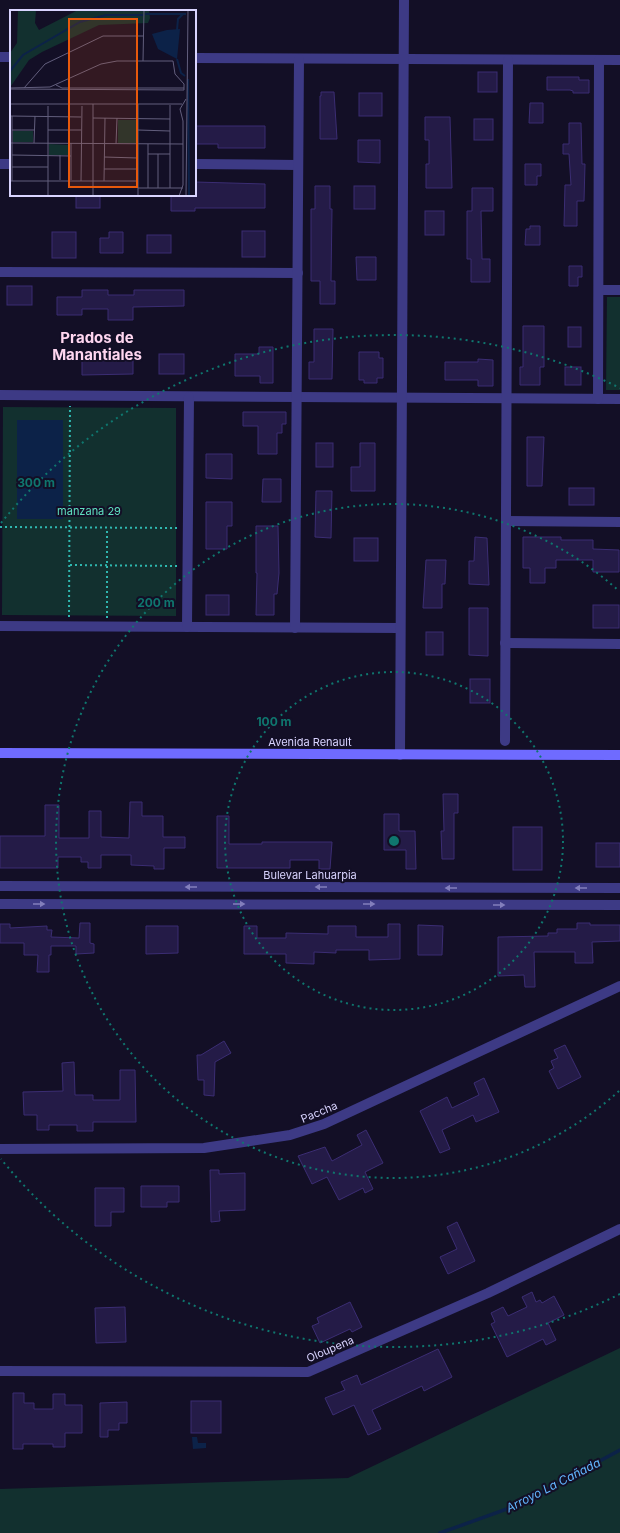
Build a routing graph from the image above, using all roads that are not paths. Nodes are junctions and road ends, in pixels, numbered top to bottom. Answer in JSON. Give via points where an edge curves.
{"nodes":[{"id":1,"x":404,"y":0,"type":"edge"},
{"id":2,"x":196,"y":58,"type":"edge"},
{"id":3,"x":299,"y":58,"type":"junction"},
{"id":4,"x":404,"y":59,"type":"junction"},
{"id":5,"x":508,"y":60,"type":"junction"},
{"id":6,"x":600,"y":60,"type":"junction"},
{"id":7,"x":620,"y":60,"type":"edge"},
{"id":8,"x":196,"y":164,"type":"edge"},
{"id":9,"x":298,"y":165,"type":"junction"},
{"id":10,"x":0,"y":272,"type":"edge"},
{"id":11,"x":298,"y":273,"type":"junction"},
{"id":12,"x":598,"y":290,"type":"junction"},
{"id":13,"x":620,"y":290,"type":"edge"},
{"id":14,"x":0,"y":395,"type":"edge"},
{"id":15,"x":189,"y":397,"type":"junction"},
{"id":16,"x":297,"y":397,"type":"junction"},
{"id":17,"x":402,"y":398,"type":"junction"},
{"id":18,"x":506,"y":399,"type":"junction"},
{"id":19,"x":598,"y":399,"type":"junction"},
{"id":20,"x":620,"y":399,"type":"edge"},
{"id":21,"x":506,"y":521,"type":"junction"},
{"id":22,"x":620,"y":522,"type":"edge"},
{"id":23,"x":0,"y":626,"type":"edge"},
{"id":24,"x":187,"y":627,"type":"junction"},
{"id":25,"x":296,"y":628,"type":"junction"},
{"id":26,"x":400,"y":628,"type":"junction"},
{"id":27,"x":505,"y":643,"type":"junction"},
{"id":28,"x":620,"y":644,"type":"edge"},
{"id":29,"x":505,"y":741,"type":"dead end"},
{"id":30,"x":0,"y":753,"type":"edge"},
{"id":31,"x":400,"y":754,"type":"junction"},
{"id":32,"x":620,"y":755,"type":"edge"},
{"id":33,"x":0,"y":886,"type":"edge"},
{"id":34,"x":620,"y":888,"type":"edge"},
{"id":35,"x":0,"y":904,"type":"edge"},
{"id":36,"x":620,"y":905,"type":"edge"},
{"id":37,"x":620,"y":986,"type":"edge"},
{"id":38,"x":0,"y":1149,"type":"edge"},
{"id":39,"x":620,"y":1229,"type":"edge"},
{"id":40,"x":0,"y":1371,"type":"edge"}],
"edges":[{"from":1,"to":4,"type":"street"},
{"from":2,"to":3,"type":"street"},
{"from":3,"to":4,"type":"street"},
{"from":3,"to":9,"type":"street"},
{"from":4,"to":5,"type":"street"},
{"from":4,"to":17,"type":"street"},
{"from":5,"to":6,"type":"street"},
{"from":5,"to":18,"type":"street"},
{"from":6,"to":7,"type":"street"},
{"from":6,"to":12,"type":"street"},
{"from":8,"to":9,"type":"street"},
{"from":9,"to":11,"type":"street"},
{"from":10,"to":11,"type":"street"},
{"from":11,"to":16,"type":"street"},
{"from":12,"to":13,"type":"street"},
{"from":12,"to":19,"type":"street"},
{"from":14,"to":15,"type":"street"},
{"from":15,"to":16,"type":"street"},
{"from":15,"to":24,"type":"street"},
{"from":16,"to":17,"type":"street"},
{"from":16,"to":25,"type":"street"},
{"from":17,"to":18,"type":"street"},
{"from":17,"to":26,"type":"street"},
{"from":18,"to":19,"type":"street"},
{"from":18,"to":21,"type":"street"},
{"from":19,"to":20,"type":"street"},
{"from":21,"to":22,"type":"street"},
{"from":21,"to":27,"type":"street"},
{"from":23,"to":24,"type":"street"},
{"from":24,"to":25,"type":"street"},
{"from":25,"to":26,"type":"street"},
{"from":26,"to":31,"type":"street"},
{"from":27,"to":28,"type":"street"},
{"from":27,"to":29,"type":"street"},
{"from":30,"to":31,"type":"street","name":"Avenida Renault"},
{"from":31,"to":32,"type":"street","name":"Avenida Renault"},
{"from":34,"to":33,"type":"street","name":"Bulevar Lahuarpia","one_way":true},
{"from":35,"to":36,"type":"street","one_way":true},
{"from":37,"to":38,"type":"street","name":"Paccha","via":[[324,1124],[290,1135],[204,1148]]},
{"from":39,"to":40,"type":"street","name":"Oloupena","via":[[488,1293],[308,1372]]}]}
